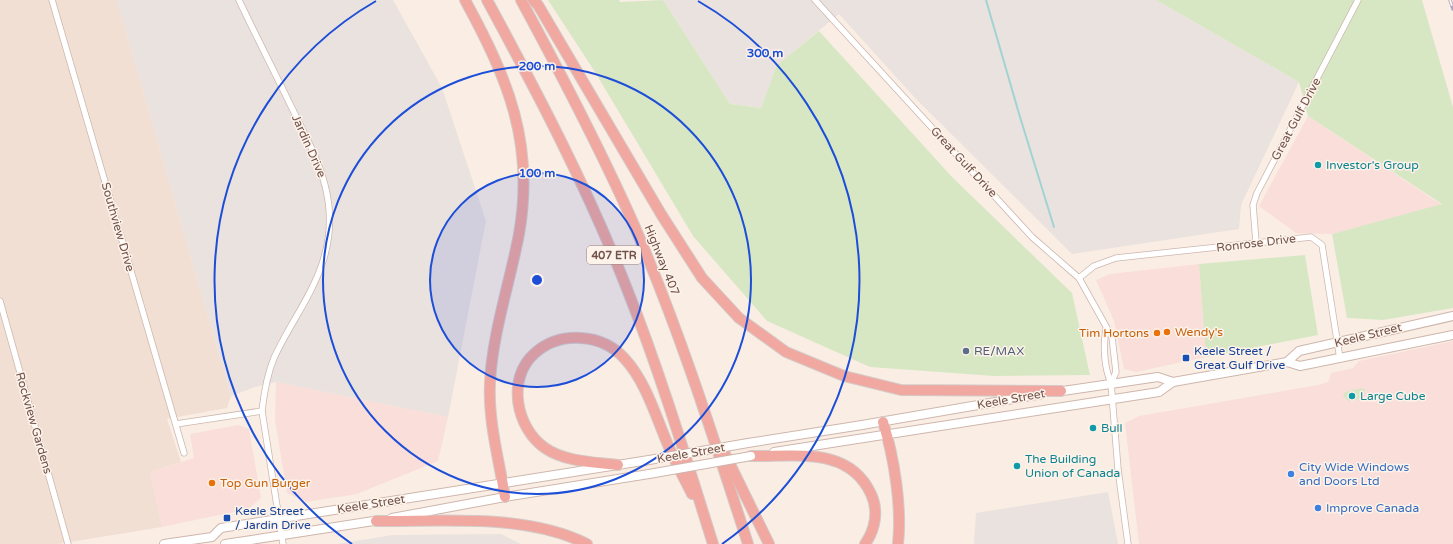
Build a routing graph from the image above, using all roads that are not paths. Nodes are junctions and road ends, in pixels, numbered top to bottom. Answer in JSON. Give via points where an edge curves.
{"nodes":[{"id":1,"x":52,"y":0,"type":"edge"},
{"id":2,"x":239,"y":0,"type":"edge"},
{"id":3,"x":466,"y":0,"type":"edge"},
{"id":4,"x":487,"y":0,"type":"edge"},
{"id":5,"x":521,"y":0,"type":"edge"},
{"id":6,"x":533,"y":0,"type":"edge"},
{"id":7,"x":815,"y":0,"type":"edge"},
{"id":8,"x":1358,"y":0,"type":"edge"},
{"id":9,"x":1256,"y":242,"type":"junction"},
{"id":10,"x":1079,"y":278,"type":"junction"},
{"id":11,"x":0,"y":302,"type":"edge"},
{"id":12,"x":1453,"y":316,"type":"edge"},
{"id":13,"x":1106,"y":329,"type":"junction"},
{"id":14,"x":1453,"y":335,"type":"edge"},
{"id":15,"x":1338,"y":343,"type":"junction"},
{"id":16,"x":1340,"y":359,"type":"junction"},
{"id":17,"x":1287,"y":362,"type":"junction"},
{"id":18,"x":1173,"y":382,"type":"junction"},
{"id":19,"x":1111,"y":384,"type":"junction"},
{"id":20,"x":1061,"y":391,"type":"junction"},
{"id":21,"x":1112,"y":399,"type":"junction"},
{"id":22,"x":262,"y":411,"type":"junction"},
{"id":23,"x":708,"y":419,"type":"junction"},
{"id":24,"x":883,"y":422,"type":"junction"},
{"id":25,"x":176,"y":424,"type":"junction"},
{"id":26,"x":887,"y":434,"type":"junction"},
{"id":27,"x":184,"y":453,"type":"dead end"},
{"id":28,"x":751,"y":456,"type":"junction"},
{"id":29,"x":618,"y":465,"type":"junction"},
{"id":30,"x":503,"y":483,"type":"junction"},
{"id":31,"x":505,"y":497,"type":"junction"},
{"id":32,"x":279,"y":518,"type":"junction"},
{"id":33,"x":376,"y":520,"type":"junction"},
{"id":34,"x":707,"y":525,"type":"junction"},
{"id":35,"x":281,"y":535,"type":"junction"},
{"id":36,"x":212,"y":537,"type":"junction"},
{"id":37,"x":68,"y":544,"type":"edge"},
{"id":38,"x":164,"y":544,"type":"edge"},
{"id":39,"x":224,"y":544,"type":"edge"},
{"id":40,"x":283,"y":544,"type":"edge"},
{"id":41,"x":587,"y":544,"type":"edge"},
{"id":42,"x":713,"y":544,"type":"edge"},
{"id":43,"x":748,"y":544,"type":"edge"},
{"id":44,"x":769,"y":544,"type":"edge"},
{"id":45,"x":865,"y":544,"type":"edge"},
{"id":46,"x":898,"y":544,"type":"edge"},
{"id":47,"x":1128,"y":544,"type":"edge"}],
"edges":[{"from":1,"to":25,"type":"street","name":"Southview Drive"},
{"from":2,"to":22,"type":"street","name":"Jardin Drive","via":[[317,158],[327,188],[330,219],[323,261],[306,301],[273,361]]},
{"from":3,"to":30,"type":"highway","via":[[503,77],[517,119],[523,160],[523,200],[519,234],[492,361],[490,383],[490,408]]},
{"from":4,"to":34,"type":"highway","number":"407 ETR","via":[[552,124],[613,255],[655,363]]},
{"from":5,"to":23,"type":"highway","name":"Highway 407","number":"407 ETR","via":[[593,138],[631,218],[677,332]]},
{"from":6,"to":20,"type":"highway","via":[[562,42],[661,214],[702,278],[739,318],[786,352],[844,376],[902,390]]},
{"from":7,"to":10,"type":"street","name":"Great Gulf Drive","via":[[1032,237]]},
{"from":8,"to":9,"type":"street","name":"Great Gulf Drive","via":[[1257,193],[1253,205]]},
{"from":9,"to":10,"type":"street","name":"Ronrose Drive","via":[[1116,258],[1094,266]]},
{"from":9,"to":15,"type":"street","name":"Ronrose Drive","via":[[1311,237],[1322,245]]},
{"from":10,"to":13,"type":"street","name":"Great Gulf Drive","via":[[1101,315]]},
{"from":11,"to":37,"type":"street","name":"Rockview Gardens"},
{"from":12,"to":15,"type":"main road","name":"Keele Street"},
{"from":13,"to":19,"type":"street","name":"Great Gulf Drive","via":[[1106,373]]},
{"from":13,"to":19,"type":"street","name":"Great Gulf Drive","via":[[1112,337],[1116,372]]},
{"from":14,"to":16,"type":"main road","name":"Keele Street"},
{"from":15,"to":16,"type":"street","name":"Ronrose Drive"},
{"from":15,"to":17,"type":"main road","name":"Keele Street","via":[[1298,351]]},
{"from":16,"to":17,"type":"main road","name":"Keele Street","via":[[1300,366]]},
{"from":17,"to":18,"type":"main road","name":"Keele Street"},
{"from":18,"to":19,"type":"main road","name":"Keele Street","via":[[1158,377]]},
{"from":18,"to":21,"type":"main road","name":"Keele Street","via":[[1159,392]]},
{"from":19,"to":20,"type":"main road","name":"Keele Street"},
{"from":19,"to":21,"type":"street"},
{"from":20,"to":24,"type":"main road","name":"Keele Street"},
{"from":21,"to":26,"type":"main road","name":"Keele Street"},
{"from":21,"to":47,"type":"street"},
{"from":22,"to":25,"type":"street"},
{"from":22,"to":32,"type":"street","name":"Jardin Drive"},
{"from":23,"to":43,"type":"highway","name":"Highway 407","number":"407 ETR"},
{"from":23,"to":44,"type":"highway"},
{"from":24,"to":26,"type":"highway"},
{"from":24,"to":29,"type":"main road","name":"Keele Street","bridge":true},
{"from":25,"to":27,"type":"street","name":"Southview Drive"},
{"from":26,"to":28,"type":"main road","name":"Keele Street"},
{"from":26,"to":46,"type":"highway","via":[[898,513]]},
{"from":28,"to":31,"type":"main road","name":"Keele Street","bridge":true},
{"from":28,"to":45,"type":"highway","via":[[832,459],[852,469],[868,487],[874,500],[875,522]]},
{"from":29,"to":30,"type":"main road","name":"Keele Street"},
{"from":29,"to":34,"type":"highway","via":[[562,456],[545,448],[530,435],[520,415],[517,393],[522,369],[534,353],[556,341],[579,337],[598,341],[613,348],[625,359],[654,411],[668,446]]},
{"from":30,"to":31,"type":"highway"},
{"from":30,"to":32,"type":"main road","name":"Keele Street"},
{"from":31,"to":33,"type":"main road","name":"Keele Street"},
{"from":32,"to":35,"type":"street","name":"Jardin Drive"},
{"from":32,"to":36,"type":"main road","name":"Keele Street","via":[[221,528]]},
{"from":33,"to":35,"type":"main road","name":"Keele Street"},
{"from":33,"to":41,"type":"highway","via":[[522,524]]},
{"from":34,"to":42,"type":"highway","number":"407 ETR"},
{"from":35,"to":39,"type":"main road","name":"Keele Street"},
{"from":35,"to":40,"type":"street","name":"Jardin Drive"},
{"from":36,"to":38,"type":"main road","name":"Keele Street"},
{"from":36,"to":39,"type":"main road","name":"Keele Street"}]}
